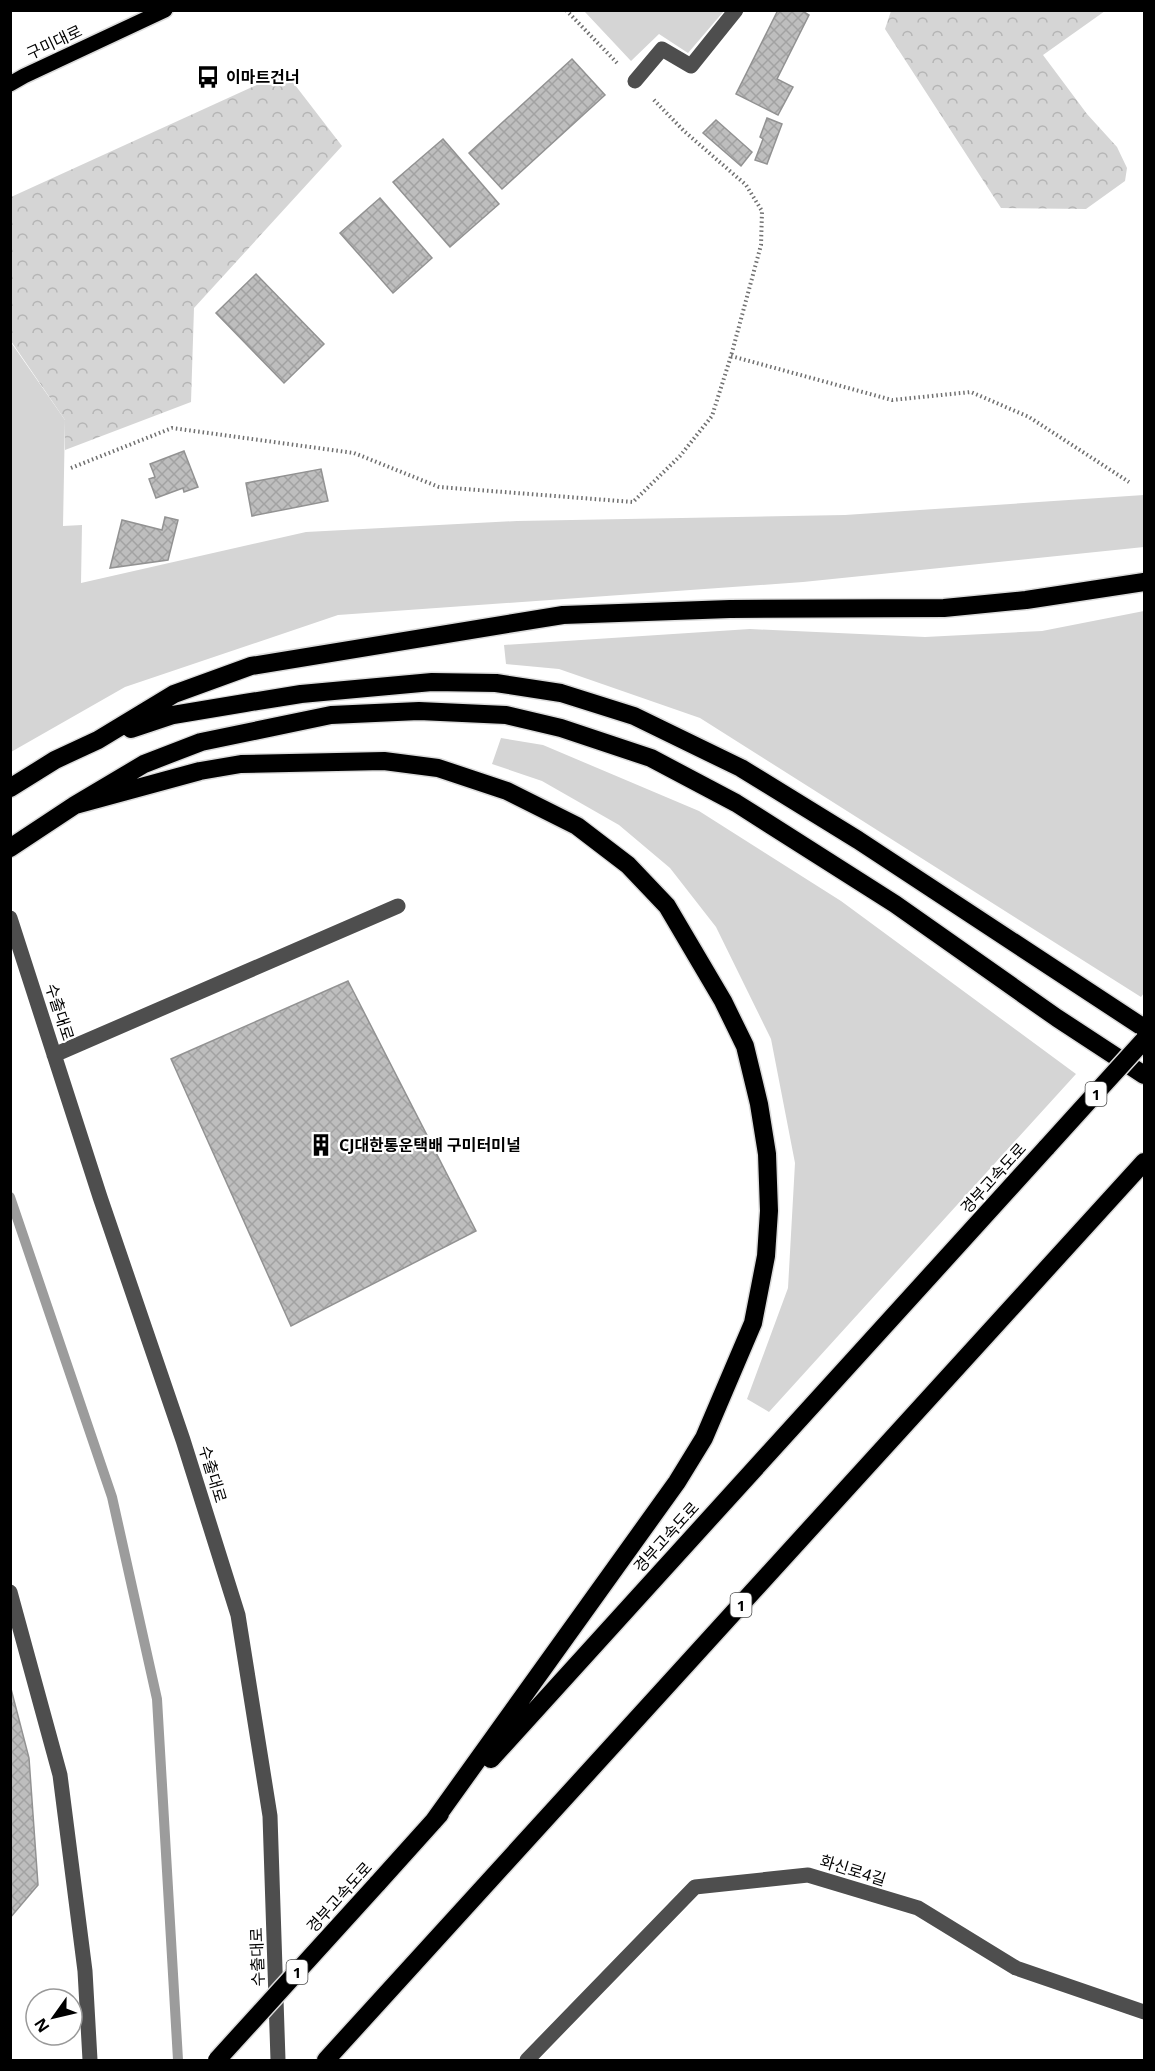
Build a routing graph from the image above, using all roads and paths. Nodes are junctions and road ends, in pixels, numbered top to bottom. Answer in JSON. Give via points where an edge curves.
{"nodes":[{"id":1,"x":165,"y":10,"type":"edge"},
{"id":2,"x":566,"y":10,"type":"edge"},
{"id":3,"x":736,"y":10,"type":"edge"},
{"id":4,"x":15,"y":80,"type":"edge"},
{"id":5,"x":635,"y":81,"type":"junction"},
{"id":6,"x":731,"y":356,"type":"junction"},
{"id":7,"x":71,"y":468,"type":"dead end"},
{"id":8,"x":1129,"y":482,"type":"dead end"},
{"id":9,"x":1144,"y":582,"type":"edge"},
{"id":10,"x":98,"y":740,"type":"junction"},
{"id":11,"x":10,"y":788,"type":"edge"},
{"id":12,"x":75,"y":805,"type":"junction"},
{"id":13,"x":10,"y":848,"type":"edge"},
{"id":14,"x":399,"y":906,"type":"dead end"},
{"id":15,"x":10,"y":918,"type":"edge"},
{"id":16,"x":1144,"y":1028,"type":"edge"},
{"id":17,"x":1144,"y":1040,"type":"edge"},
{"id":18,"x":54,"y":1055,"type":"junction"},
{"id":19,"x":1144,"y":1075,"type":"edge"},
{"id":20,"x":1144,"y":1162,"type":"edge"},
{"id":21,"x":10,"y":1593,"type":"edge"},
{"id":22,"x":433,"y":1822,"type":"junction"},
{"id":23,"x":1144,"y":2012,"type":"edge"},
{"id":24,"x":90,"y":2061,"type":"edge"},
{"id":25,"x":217,"y":2061,"type":"edge"},
{"id":26,"x":278,"y":2061,"type":"edge"},
{"id":27,"x":326,"y":2061,"type":"edge"},
{"id":28,"x":527,"y":2061,"type":"edge"}],
"edges":[{"from":1,"to":4,"type":"main road","name":"구미대로"},
{"from":2,"to":5,"type":"path"},
{"from":3,"to":5,"type":"street","via":[[691,66],[662,49]]},
{"from":5,"to":6,"type":"path","via":[[746,185],[762,211],[762,244]]},
{"from":6,"to":7,"type":"path","via":[[712,416],[680,456],[633,502],[439,487],[354,453],[172,428]]},
{"from":6,"to":8,"type":"path","via":[[892,400],[971,392],[1029,417]]},
{"from":9,"to":10,"type":"highway","via":[[944,608],[563,615],[251,666],[174,694]]},
{"from":10,"to":11,"type":"highway","via":[[55,760]]},
{"from":10,"to":16,"type":"highway","via":[[173,715],[301,694],[432,682],[496,683],[561,693],[633,716],[741,768]]},
{"from":12,"to":13,"type":"highway"},
{"from":12,"to":19,"type":"highway","via":[[144,764],[201,742],[331,715],[419,711],[506,715],[561,728],[651,758],[736,803],[895,904]]},
{"from":12,"to":22,"type":"highway","via":[[200,771],[241,764],[384,761],[438,768],[507,791],[577,826],[628,865],[667,906],[745,1046],[767,1154],[769,1211],[766,1256],[753,1323],[704,1438],[677,1482]]},
{"from":14,"to":18,"type":"street"},
{"from":15,"to":18,"type":"street","name":"수출대로"},
{"from":17,"to":22,"type":"highway","name":"경부고속도로","number":"1","bridge":true},
{"from":18,"to":26,"type":"street","name":"수출대로","via":[[238,1615],[270,1816]]},
{"from":20,"to":27,"type":"highway","number":"1"},
{"from":21,"to":24,"type":"street","via":[[60,1775],[85,1971]]},
{"from":22,"to":25,"type":"highway","name":"경부고속도로","number":"1","bridge":true},
{"from":23,"to":28,"type":"street","name":"화신로4길","via":[[1016,1968],[918,1908],[808,1875],[694,1887]]}]}
